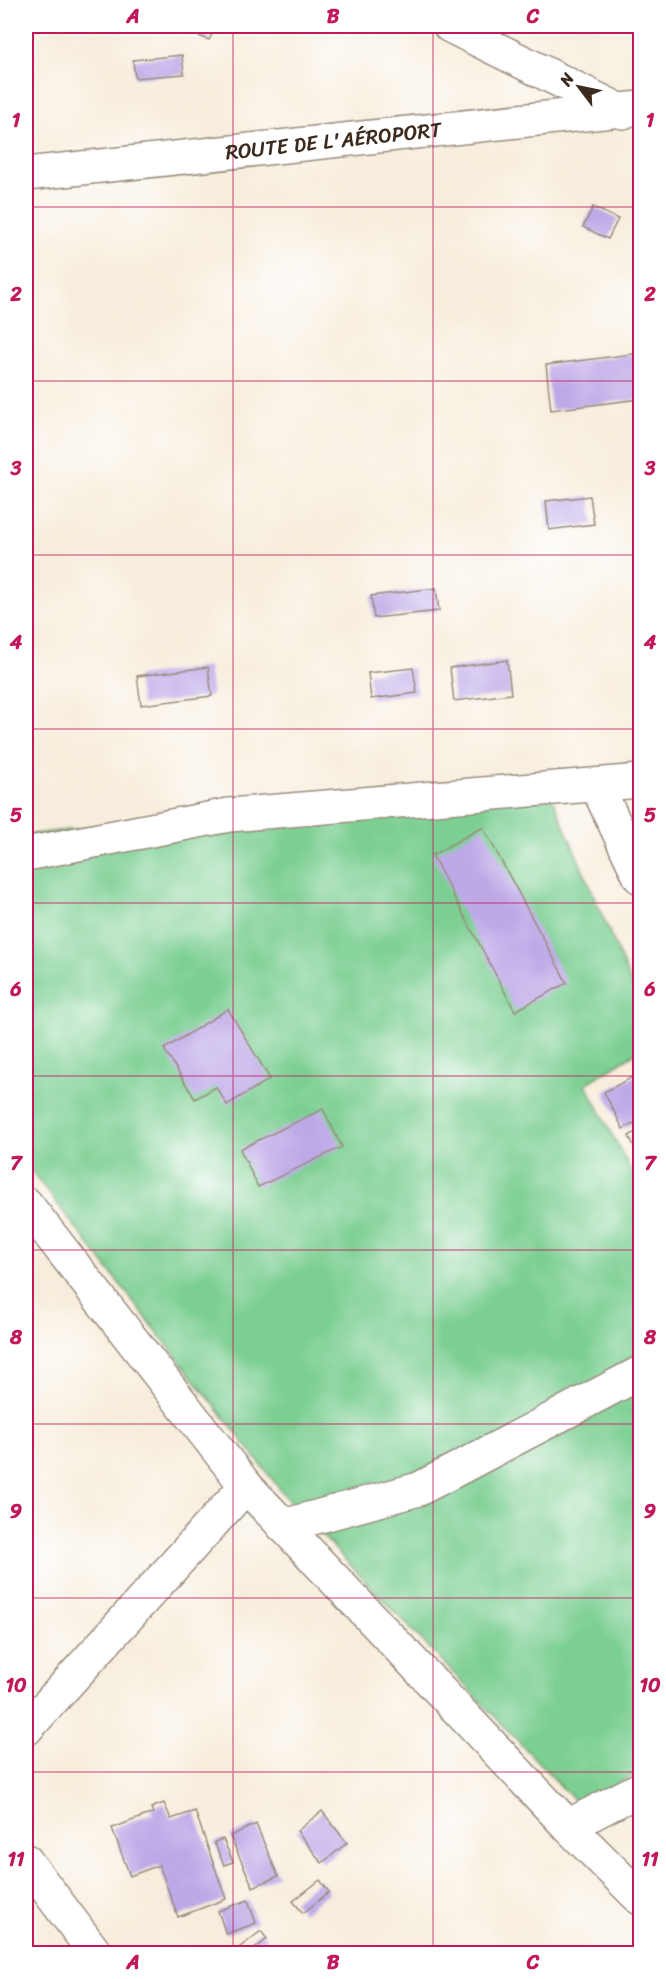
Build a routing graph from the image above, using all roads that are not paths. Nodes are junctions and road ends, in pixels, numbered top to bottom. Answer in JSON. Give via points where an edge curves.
{"nodes":[{"id":1,"x":450,"y":26,"type":"edge"},
{"id":2,"x":632,"y":110,"type":"edge"},
{"id":3,"x":26,"y":174,"type":"edge"},
{"id":4,"x":640,"y":781,"type":"edge"},
{"id":5,"x":597,"y":786,"type":"junction"},
{"id":6,"x":26,"y":854,"type":"edge"},
{"id":7,"x":640,"y":877,"type":"edge"},
{"id":8,"x":26,"y":1204,"type":"edge"},
{"id":9,"x":640,"y":1373,"type":"edge"},
{"id":10,"x":246,"y":1486,"type":"junction"},
{"id":11,"x":283,"y":1526,"type":"junction"},
{"id":12,"x":26,"y":1729,"type":"edge"},
{"id":13,"x":640,"y":1789,"type":"edge"},
{"id":14,"x":568,"y":1826,"type":"junction"},
{"id":15,"x":26,"y":1861,"type":"edge"},
{"id":16,"x":640,"y":1898,"type":"edge"},
{"id":17,"x":96,"y":1953,"type":"edge"}],
"edges":[{"from":1,"to":2,"type":"street"},
{"from":2,"to":3,"type":"street","name":"ROUTE DE L'AÉROPORT"},
{"from":4,"to":5,"type":"street"},
{"from":5,"to":6,"type":"street","via":[[228,814]]},
{"from":5,"to":7,"type":"street"},
{"from":8,"to":10,"type":"street"},
{"from":9,"to":11,"type":"street","via":[[419,1489]]},
{"from":10,"to":11,"type":"street"},
{"from":10,"to":12,"type":"street"},
{"from":11,"to":14,"type":"street"},
{"from":13,"to":14,"type":"street"},
{"from":14,"to":16,"type":"street"},
{"from":15,"to":17,"type":"street"}]}
